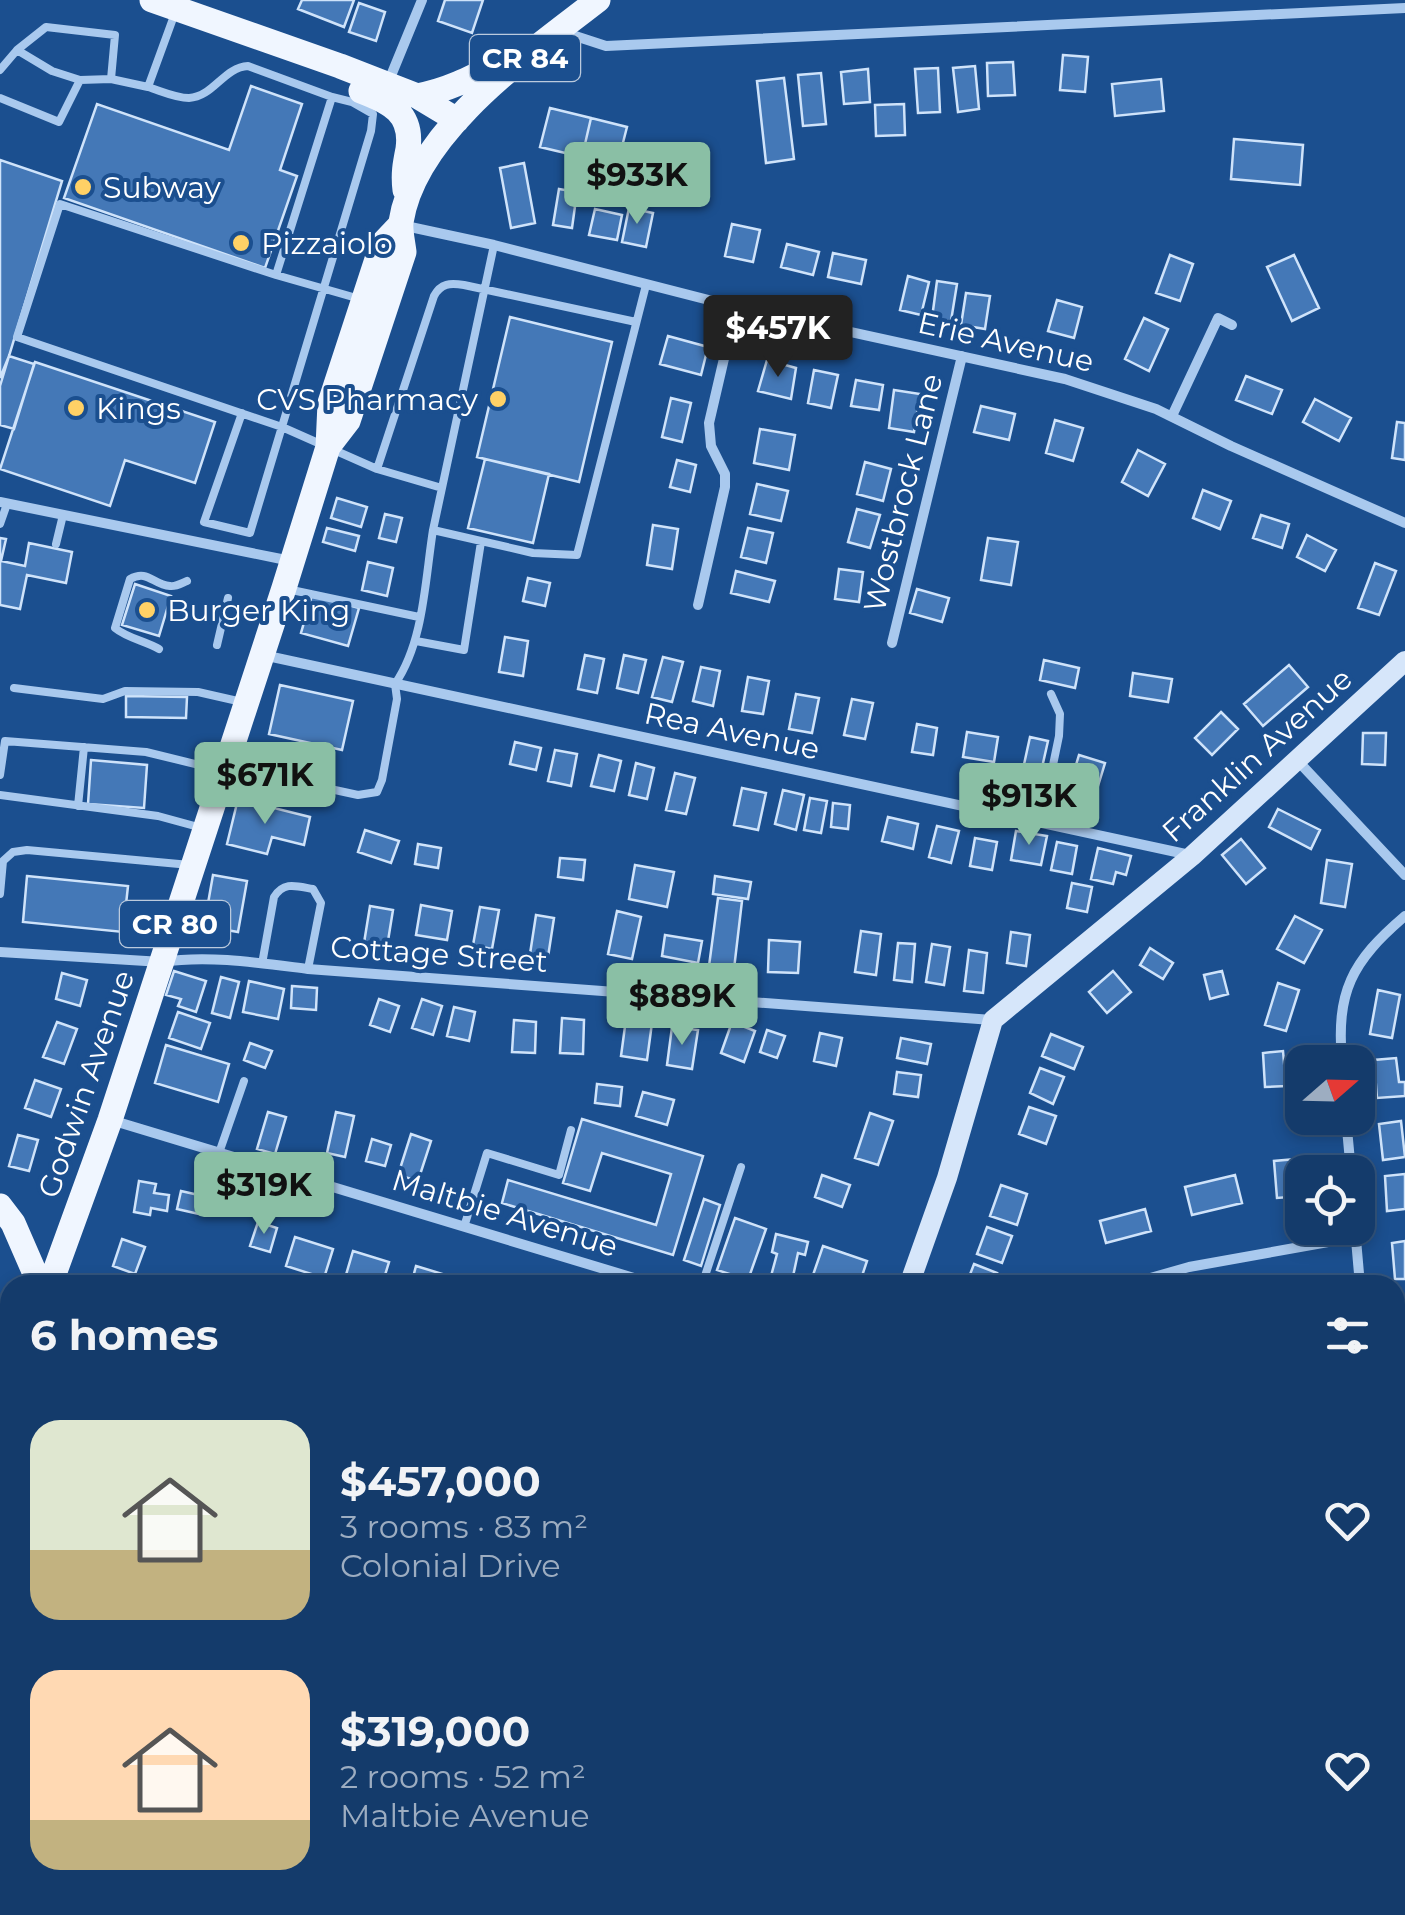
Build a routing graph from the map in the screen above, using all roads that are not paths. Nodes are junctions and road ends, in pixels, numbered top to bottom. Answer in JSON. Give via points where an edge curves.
{"nodes":[{"id":1,"x":422,"y":0,"type":"edge"},
{"id":2,"x":598,"y":0,"type":"edge"},
{"id":3,"x":170,"y":3,"type":"edge"},
{"id":4,"x":1405,"y":8,"type":"edge"},
{"id":5,"x":559,"y":30,"type":"junction"},
{"id":6,"x":536,"y":48,"type":"junction"},
{"id":7,"x":16,"y":50,"type":"junction"},
{"id":8,"x":340,"y":66,"type":"junction"},
{"id":9,"x":0,"y":70,"type":"edge"},
{"id":10,"x":111,"y":78,"type":"junction"},
{"id":11,"x":80,"y":80,"type":"junction"},
{"id":12,"x":387,"y":84,"type":"junction"},
{"id":13,"x":148,"y":87,"type":"junction"},
{"id":14,"x":417,"y":96,"type":"junction"},
{"id":15,"x":332,"y":97,"type":"junction"},
{"id":16,"x":0,"y":98,"type":"edge"},
{"id":17,"x":457,"y":120,"type":"junction"},
{"id":18,"x":404,"y":214,"type":"junction"},
{"id":19,"x":494,"y":244,"type":"junction"},
{"id":20,"x":276,"y":276,"type":"junction"},
{"id":21,"x":646,"y":284,"type":"junction"},
{"id":22,"x":322,"y":290,"type":"junction"},
{"id":23,"x":484,"y":291,"type":"junction"},
{"id":24,"x":364,"y":300,"type":"junction"},
{"id":25,"x":736,"y":306,"type":"junction"},
{"id":26,"x":636,"y":322,"type":"junction"},
{"id":27,"x":1232,"y":325,"type":"dead end"},
{"id":28,"x":962,"y":356,"type":"junction"},
{"id":29,"x":242,"y":413,"type":"junction"},
{"id":30,"x":1172,"y":416,"type":"junction"},
{"id":31,"x":282,"y":427,"type":"junction"},
{"id":32,"x":328,"y":447,"type":"junction"},
{"id":33,"x":377,"y":469,"type":"junction"},
{"id":34,"x":442,"y":488,"type":"junction"},
{"id":35,"x":4,"y":503,"type":"edge"},
{"id":36,"x":63,"y":515,"type":"junction"},
{"id":37,"x":1405,"y":523,"type":"edge"},
{"id":38,"x":0,"y":524,"type":"edge"},
{"id":39,"x":233,"y":529,"type":"junction"},
{"id":40,"x":433,"y":530,"type":"junction"},
{"id":41,"x":480,"y":542,"type":"junction"},
{"id":42,"x":56,"y":544,"type":"dead end"},
{"id":43,"x":225,"y":548,"type":"junction"},
{"id":44,"x":292,"y":561,"type":"junction"},
{"id":45,"x":187,"y":582,"type":"dead end"},
{"id":46,"x":284,"y":588,"type":"junction"},
{"id":47,"x":228,"y":598,"type":"dead end"},
{"id":48,"x":698,"y":605,"type":"dead end"},
{"id":49,"x":419,"y":617,"type":"junction"},
{"id":50,"x":416,"y":640,"type":"junction"},
{"id":51,"x":892,"y":642,"type":"dead end"},
{"id":52,"x":217,"y":645,"type":"dead end"},
{"id":53,"x":158,"y":650,"type":"dead end"},
{"id":54,"x":262,"y":655,"type":"junction"},
{"id":55,"x":1405,"y":661,"type":"edge"},
{"id":56,"x":395,"y":684,"type":"junction"},
{"id":57,"x":14,"y":688,"type":"dead end"},
{"id":58,"x":1051,"y":694,"type":"dead end"},
{"id":59,"x":246,"y":704,"type":"junction"},
{"id":60,"x":84,"y":747,"type":"junction"},
{"id":61,"x":228,"y":760,"type":"junction"},
{"id":62,"x":1297,"y":760,"type":"junction"},
{"id":63,"x":261,"y":774,"type":"junction"},
{"id":64,"x":0,"y":775,"type":"edge"},
{"id":65,"x":0,"y":795,"type":"edge"},
{"id":66,"x":78,"y":806,"type":"junction"},
{"id":67,"x":1040,"y":823,"type":"junction"},
{"id":68,"x":206,"y":829,"type":"junction"},
{"id":69,"x":1192,"y":856,"type":"junction"},
{"id":70,"x":194,"y":866,"type":"junction"},
{"id":71,"x":1405,"y":875,"type":"edge"},
{"id":72,"x":0,"y":894,"type":"edge"},
{"id":73,"x":1405,"y":916,"type":"edge"},
{"id":74,"x":0,"y":952,"type":"edge"},
{"id":75,"x":162,"y":962,"type":"junction"},
{"id":76,"x":262,"y":964,"type":"junction"},
{"id":77,"x":308,"y":969,"type":"junction"},
{"id":78,"x":993,"y":1020,"type":"junction"},
{"id":79,"x":1340,"y":1045,"type":"edge"},
{"id":80,"x":244,"y":1081,"type":"dead end"},
{"id":81,"x":110,"y":1120,"type":"junction"},
{"id":82,"x":571,"y":1130,"type":"dead end"},
{"id":83,"x":218,"y":1154,"type":"junction"},
{"id":84,"x":741,"y":1168,"type":"dead end"},
{"id":85,"x":0,"y":1206,"type":"edge"},
{"id":86,"x":464,"y":1227,"type":"junction"},
{"id":87,"x":1294,"y":1245,"type":"edge"},
{"id":88,"x":1357,"y":1245,"type":"edge"},
{"id":89,"x":36,"y":1275,"type":"edge"},
{"id":90,"x":54,"y":1275,"type":"edge"},
{"id":91,"x":624,"y":1275,"type":"edge"},
{"id":92,"x":705,"y":1275,"type":"edge"},
{"id":93,"x":913,"y":1275,"type":"edge"},
{"id":94,"x":1162,"y":1275,"type":"edge"},
{"id":95,"x":1359,"y":1275,"type":"edge"}],
"edges":[{"from":1,"to":12,"type":"street"},
{"from":2,"to":5,"type":"main road","name":"Godwin Avenue","number":"CR 84"},
{"from":3,"to":8,"type":"main road","number":"CR 84"},
{"from":3,"to":13,"type":"lane"},
{"from":4,"to":5,"type":"street","via":[[606,46]]},
{"from":5,"to":6,"type":"main road","name":"Godwin Avenue","number":"CR 84"},
{"from":6,"to":14,"type":"main road","via":[[461,84]]},
{"from":6,"to":17,"type":"main road","name":"Godwin Avenue","number":"CR 84"},
{"from":7,"to":9,"type":"lane"},
{"from":7,"to":10,"type":"lane","via":[[46,27],[115,35]]},
{"from":7,"to":11,"type":"lane"},
{"from":8,"to":12,"type":"main road","number":"CR 84"},
{"from":8,"to":18,"type":"main road","via":[[350,86],[385,100],[403,118],[409,142],[402,170]]},
{"from":10,"to":11,"type":"lane"},
{"from":10,"to":13,"type":"lane"},
{"from":11,"to":16,"type":"lane","via":[[59,122]]},
{"from":12,"to":14,"type":"main road","number":"CR 84"},
{"from":13,"to":15,"type":"lane","via":[[195,98],[238,66],[248,66]]},
{"from":14,"to":17,"type":"main road","number":"CR 84"},
{"from":15,"to":20,"type":"lane"},
{"from":15,"to":22,"type":"lane","via":[[373,114]]},
{"from":17,"to":18,"type":"main road","name":"Godwin Avenue","number":"CR 80","via":[[421,168]]},
{"from":18,"to":19,"type":"street","name":"Erie Avenue"},
{"from":18,"to":24,"type":"main road","name":"Godwin Avenue","number":"CR 80","via":[[382,244]]},
{"from":18,"to":32,"type":"main road","name":"Godwin Avenue","number":"CR 80","via":[[404,252],[348,421]]},
{"from":19,"to":21,"type":"street","name":"Erie Avenue"},
{"from":19,"to":23,"type":"lane"},
{"from":20,"to":22,"type":"lane"},
{"from":20,"to":29,"type":"lane","via":[[60,204],[17,337]]},
{"from":21,"to":25,"type":"street","name":"Erie Avenue"},
{"from":21,"to":26,"type":"lane"},
{"from":22,"to":24,"type":"lane"},
{"from":22,"to":31,"type":"lane"},
{"from":23,"to":26,"type":"lane"},
{"from":23,"to":33,"type":"lane","via":[[452,284],[437,291]]},
{"from":23,"to":34,"type":"lane"},
{"from":24,"to":32,"type":"main road","name":"Godwin Avenue","number":"CR 80","via":[[330,403]]},
{"from":25,"to":28,"type":"street","name":"Erie Avenue"},
{"from":25,"to":48,"type":"street","via":[[709,423],[725,487]]},
{"from":26,"to":41,"type":"lane","via":[[577,555]]},
{"from":27,"to":30,"type":"street","via":[[1218,318]]},
{"from":28,"to":30,"type":"street","name":"Erie Avenue","via":[[1065,379]]},
{"from":28,"to":51,"type":"street","name":"Wostbrock Lane"},
{"from":29,"to":31,"type":"lane"},
{"from":29,"to":39,"type":"lane","via":[[204,522]]},
{"from":30,"to":37,"type":"street","name":"Erie Avenue"},
{"from":31,"to":32,"type":"lane"},
{"from":31,"to":39,"type":"lane","via":[[250,533]]},
{"from":32,"to":33,"type":"lane"},
{"from":32,"to":44,"type":"main road","name":"Godwin Avenue","number":"CR 80"},
{"from":33,"to":34,"type":"lane"},
{"from":34,"to":40,"type":"lane"},
{"from":35,"to":36,"type":"street"},
{"from":35,"to":38,"type":"lane"},
{"from":36,"to":42,"type":"lane"},
{"from":36,"to":43,"type":"street"},
{"from":39,"to":43,"type":"lane"},
{"from":40,"to":41,"type":"lane"},
{"from":40,"to":49,"type":"lane"},
{"from":41,"to":50,"type":"lane","via":[[464,650]]},
{"from":43,"to":44,"type":"street"},
{"from":44,"to":46,"type":"main road","name":"Godwin Avenue","number":"CR 80"},
{"from":45,"to":53,"type":"lane","via":[[130,579],[114,628]]},
{"from":46,"to":49,"type":"lane"},
{"from":46,"to":54,"type":"main road","name":"Godwin Avenue","number":"CR 80"},
{"from":47,"to":52,"type":"lane"},
{"from":49,"to":50,"type":"lane"},
{"from":50,"to":56,"type":"lane"},
{"from":54,"to":56,"type":"street","name":"Rea Avenue"},
{"from":54,"to":59,"type":"main road","name":"Godwin Avenue","number":"CR 80"},
{"from":55,"to":62,"type":"street","name":"Franklin Avenue"},
{"from":56,"to":63,"type":"lane","via":[[377,792],[358,795]]},
{"from":56,"to":67,"type":"street","name":"Rea Avenue"},
{"from":57,"to":59,"type":"lane","via":[[103,698],[125,691],[198,692]]},
{"from":58,"to":67,"type":"lane","via":[[1060,714]]},
{"from":59,"to":61,"type":"main road","name":"Godwin Avenue","number":"CR 80"},
{"from":60,"to":61,"type":"lane"},
{"from":60,"to":64,"type":"lane","via":[[5,741]]},
{"from":60,"to":66,"type":"lane"},
{"from":61,"to":63,"type":"lane","via":[[244,776]]},
{"from":61,"to":63,"type":"lane","via":[[246,754]]},
{"from":61,"to":68,"type":"main road","name":"Godwin Avenue","number":"CR 80"},
{"from":62,"to":69,"type":"street","name":"Franklin Avenue"},
{"from":62,"to":71,"type":"street"},
{"from":65,"to":66,"type":"lane"},
{"from":66,"to":68,"type":"lane"},
{"from":67,"to":69,"type":"street","name":"Rea Avenue"},
{"from":68,"to":70,"type":"main road","name":"Godwin Avenue","number":"CR 80"},
{"from":69,"to":78,"type":"street","name":"Franklin Avenue"},
{"from":70,"to":72,"type":"lane","via":[[13,852],[3,861]]},
{"from":70,"to":75,"type":"main road","name":"Godwin Avenue","number":"CR 80"},
{"from":73,"to":79,"type":"street","via":[[1356,969],[1346,992]]},
{"from":74,"to":75,"type":"street","name":"Cottage Street"},
{"from":75,"to":76,"type":"street","name":"Cottage Street"},
{"from":75,"to":81,"type":"main road","name":"Godwin Avenue","number":"CR 80"},
{"from":76,"to":77,"type":"street","name":"Cottage Street"},
{"from":76,"to":77,"type":"lane","via":[[274,897],[292,885],[312,889],[321,903]]},
{"from":77,"to":78,"type":"street","name":"Cottage Street"},
{"from":78,"to":93,"type":"street"},
{"from":80,"to":83,"type":"lane"},
{"from":81,"to":83,"type":"street","name":"Maltbie Avenue"},
{"from":81,"to":90,"type":"main road","name":"Godwin Avenue","number":"CR 80"},
{"from":82,"to":86,"type":"lane","via":[[559,1174],[487,1153]]},
{"from":83,"to":86,"type":"street","name":"Maltbie Avenue"},
{"from":84,"to":92,"type":"lane"},
{"from":85,"to":89,"type":"main road"},
{"from":86,"to":91,"type":"street","name":"Maltbie Avenue"},
{"from":87,"to":94,"type":"street"},
{"from":88,"to":95,"type":"street"}]}
